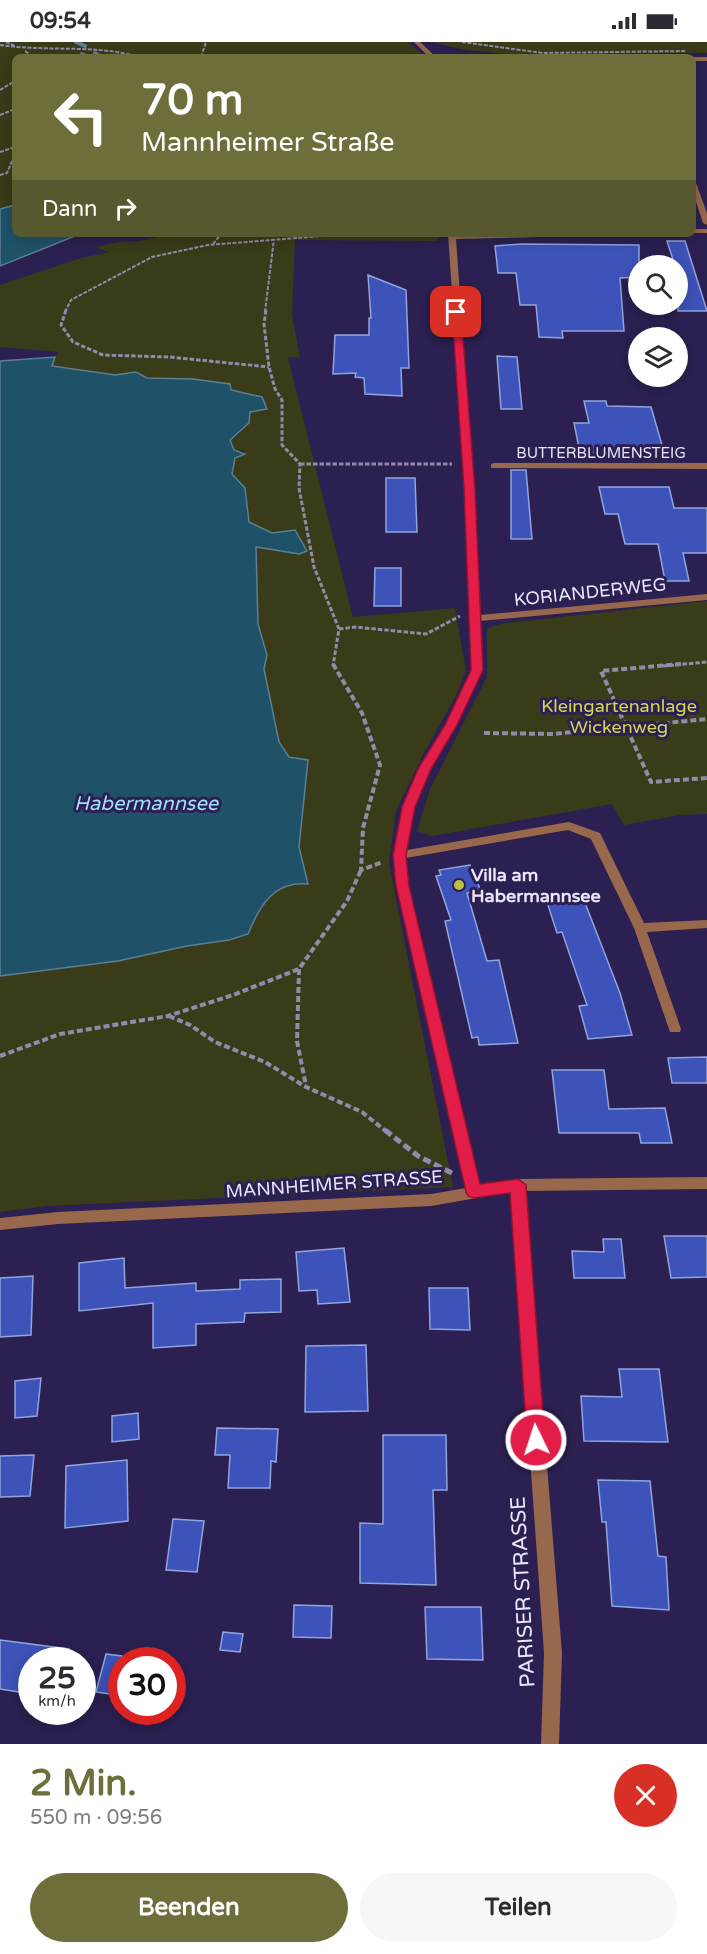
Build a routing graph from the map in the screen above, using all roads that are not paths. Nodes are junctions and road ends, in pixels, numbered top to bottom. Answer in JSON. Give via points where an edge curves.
{"nodes":[{"id":1,"x":417,"y":42,"type":"edge"},
{"id":2,"x":430,"y":54,"type":"edge"},
{"id":3,"x":696,"y":192,"type":"edge"},
{"id":4,"x":707,"y":223,"type":"edge"},
{"id":5,"x":452,"y":237,"type":"edge"},
{"id":6,"x":494,"y":466,"type":"dead end"},
{"id":7,"x":707,"y":466,"type":"edge"},
{"id":8,"x":707,"y":597,"type":"edge"},
{"id":9,"x":476,"y":618,"type":"junction"},
{"id":10,"x":400,"y":855,"type":"junction"},
{"id":11,"x":707,"y":924,"type":"edge"},
{"id":12,"x":640,"y":928,"type":"junction"},
{"id":13,"x":675,"y":1029,"type":"dead end"},
{"id":14,"x":707,"y":1183,"type":"edge"},
{"id":15,"x":518,"y":1185,"type":"junction"},
{"id":16,"x":474,"y":1192,"type":"junction"},
{"id":17,"x":0,"y":1224,"type":"edge"},
{"id":18,"x":550,"y":1744,"type":"edge"}],
"edges":[{"from":1,"to":2,"type":"street"},
{"from":3,"to":4,"type":"street"},
{"from":5,"to":9,"type":"street"},
{"from":6,"to":7,"type":"street","name":"BUTTERBLUMENSTEIG"},
{"from":8,"to":9,"type":"street","name":"KORIANDERWEG"},
{"from":9,"to":10,"type":"street","via":[[477,670],[408,807]]},
{"from":10,"to":12,"type":"street","via":[[569,826],[596,836]]},
{"from":10,"to":16,"type":"street","via":[[402,886]]},
{"from":11,"to":12,"type":"street"},
{"from":12,"to":13,"type":"street"},
{"from":14,"to":15,"type":"street","name":"MANNHEIMER STRASSE"},
{"from":15,"to":16,"type":"street","name":"MANNHEIMER STRASSE"},
{"from":15,"to":18,"type":"street","name":"PARISER STRASSE","via":[[553,1653]]},
{"from":16,"to":17,"type":"street","name":"MANNHEIMER STRASSE","via":[[431,1200]]}]}
